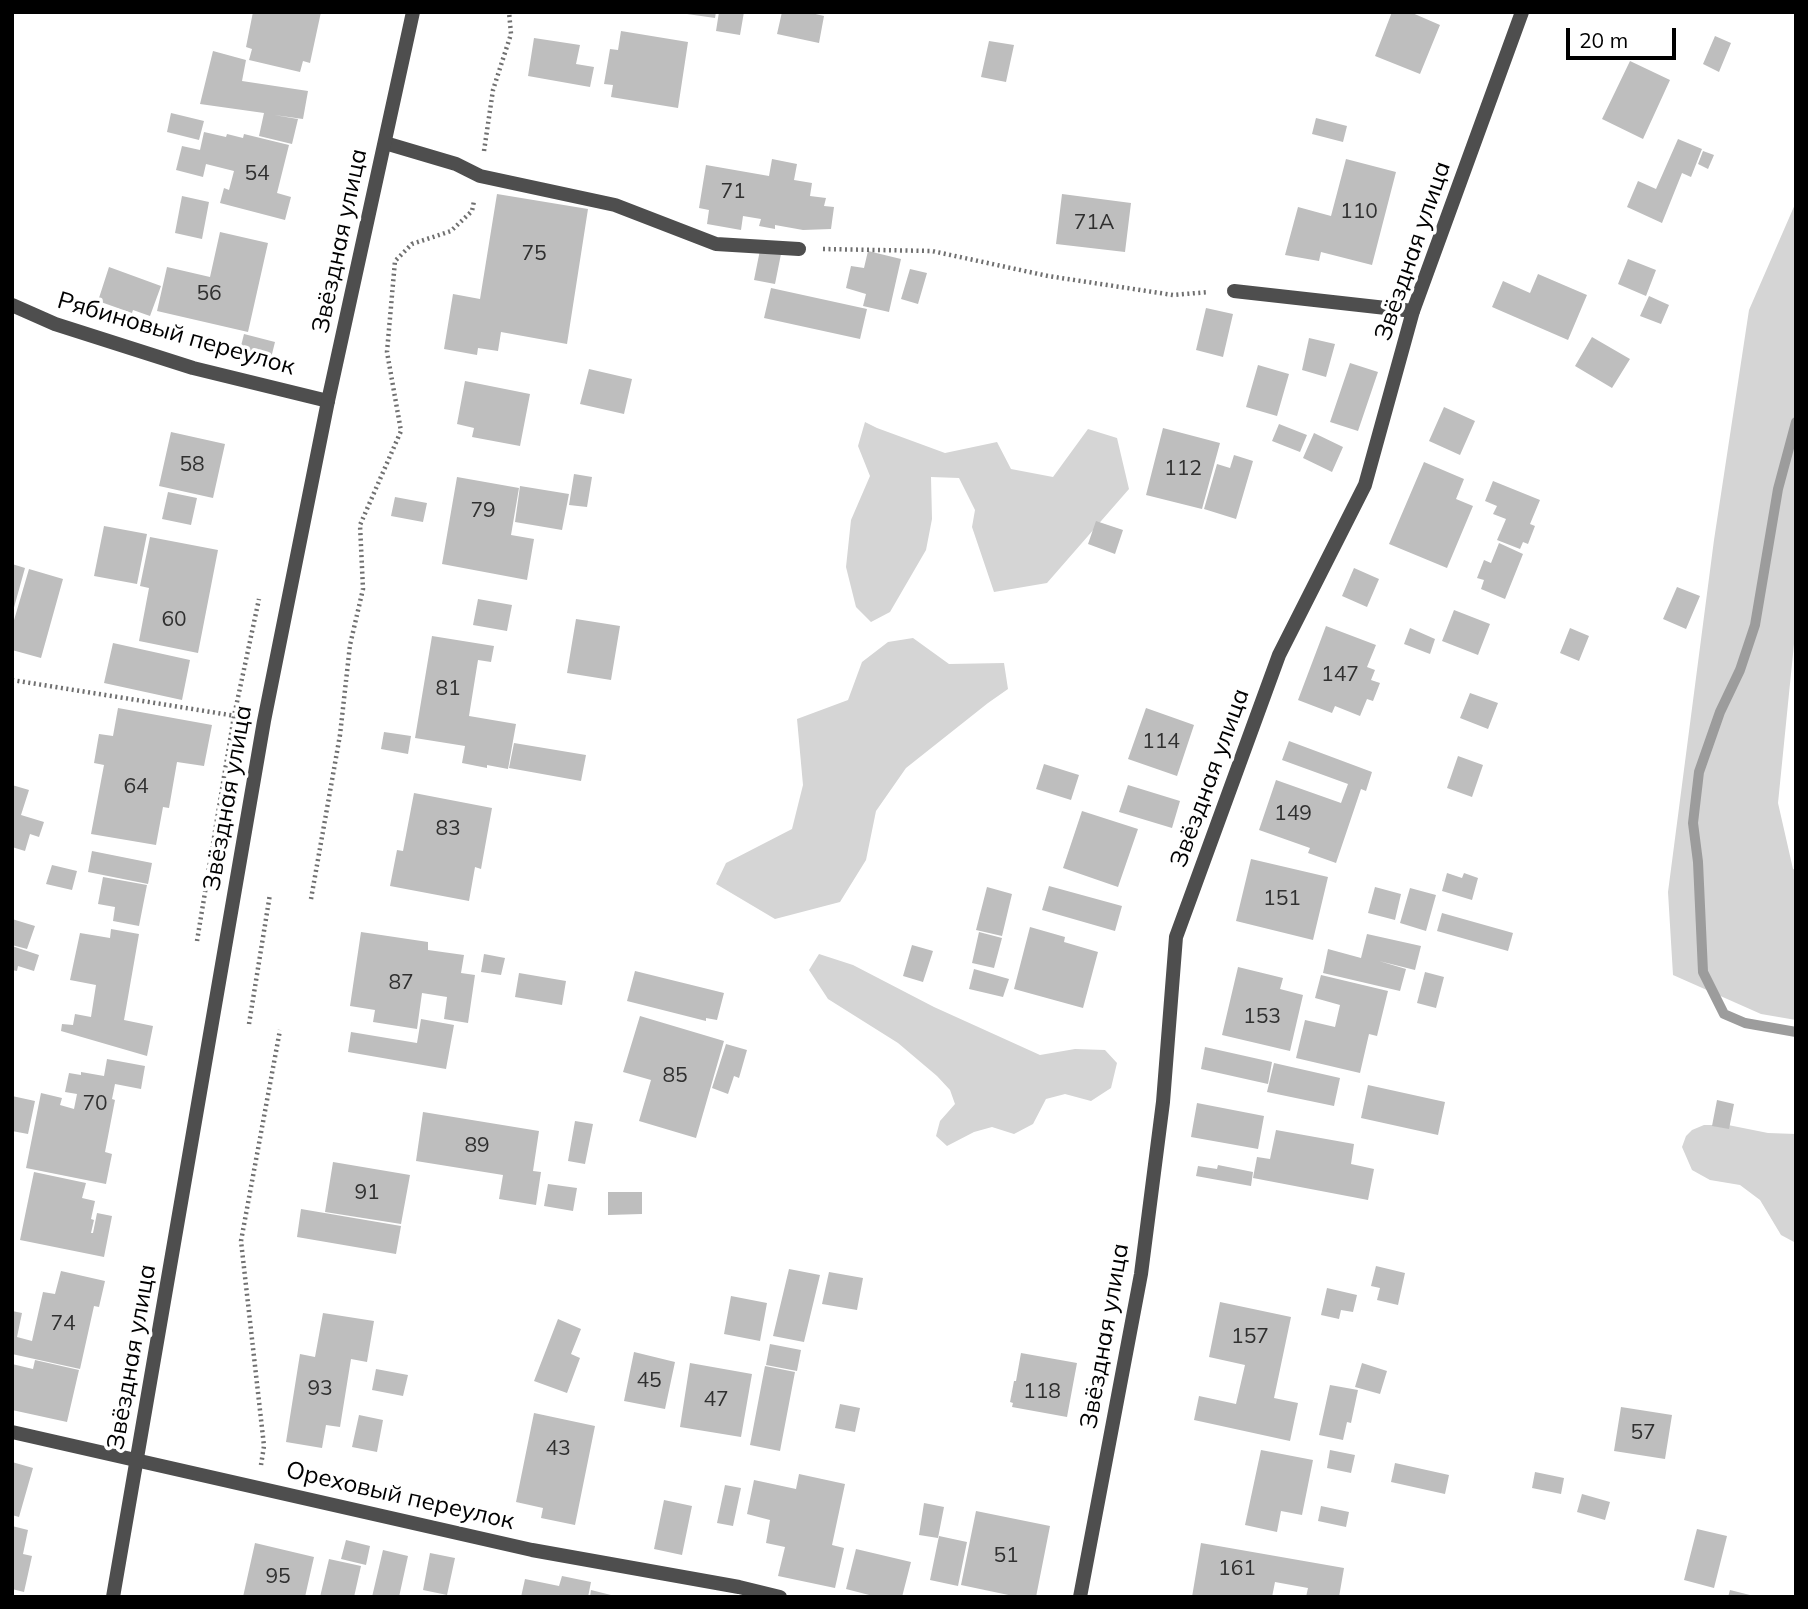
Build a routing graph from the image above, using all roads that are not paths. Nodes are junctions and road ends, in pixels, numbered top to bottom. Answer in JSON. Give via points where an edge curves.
{"nodes":[{"id":1,"x":413,"y":12,"type":"edge"},
{"id":2,"x":1522,"y":12,"type":"edge"},
{"id":3,"x":385,"y":143,"type":"junction"},
{"id":4,"x":799,"y":248,"type":"road end"},
{"id":5,"x":1234,"y":291,"type":"road end"},
{"id":6,"x":12,"y":305,"type":"edge"},
{"id":7,"x":1413,"y":311,"type":"junction"},
{"id":8,"x":328,"y":401,"type":"junction"},
{"id":9,"x":12,"y":1432,"type":"edge"},
{"id":10,"x":137,"y":1459,"type":"junction"},
{"id":11,"x":113,"y":1597,"type":"edge"},
{"id":12,"x":780,"y":1597,"type":"edge"},
{"id":13,"x":1080,"y":1597,"type":"edge"}],
"edges":[{"from":1,"to":3,"type":"street","name":"Звёздная улица"},
{"from":2,"to":7,"type":"street","name":"Звёздная улица"},
{"from":3,"to":4,"type":"street","via":[[480,176],[615,205],[716,244]]},
{"from":3,"to":8,"type":"street","name":"Звёздная улица"},
{"from":5,"to":7,"type":"street"},
{"from":6,"to":8,"type":"street","name":"Рябиновый переулок","via":[[55,324],[192,368]]},
{"from":7,"to":13,"type":"street","name":"Звёздная улица","via":[[1365,485],[1279,656],[1176,937],[1163,1102],[1141,1274]]},
{"from":8,"to":10,"type":"street","name":"Звёздная улица","via":[[264,720]]},
{"from":9,"to":10,"type":"street","name":"Ореховый переулок"},
{"from":10,"to":11,"type":"street","name":"Звёздная улица"},
{"from":10,"to":12,"type":"street","name":"Ореховый переулок","via":[[533,1550]]}]}
